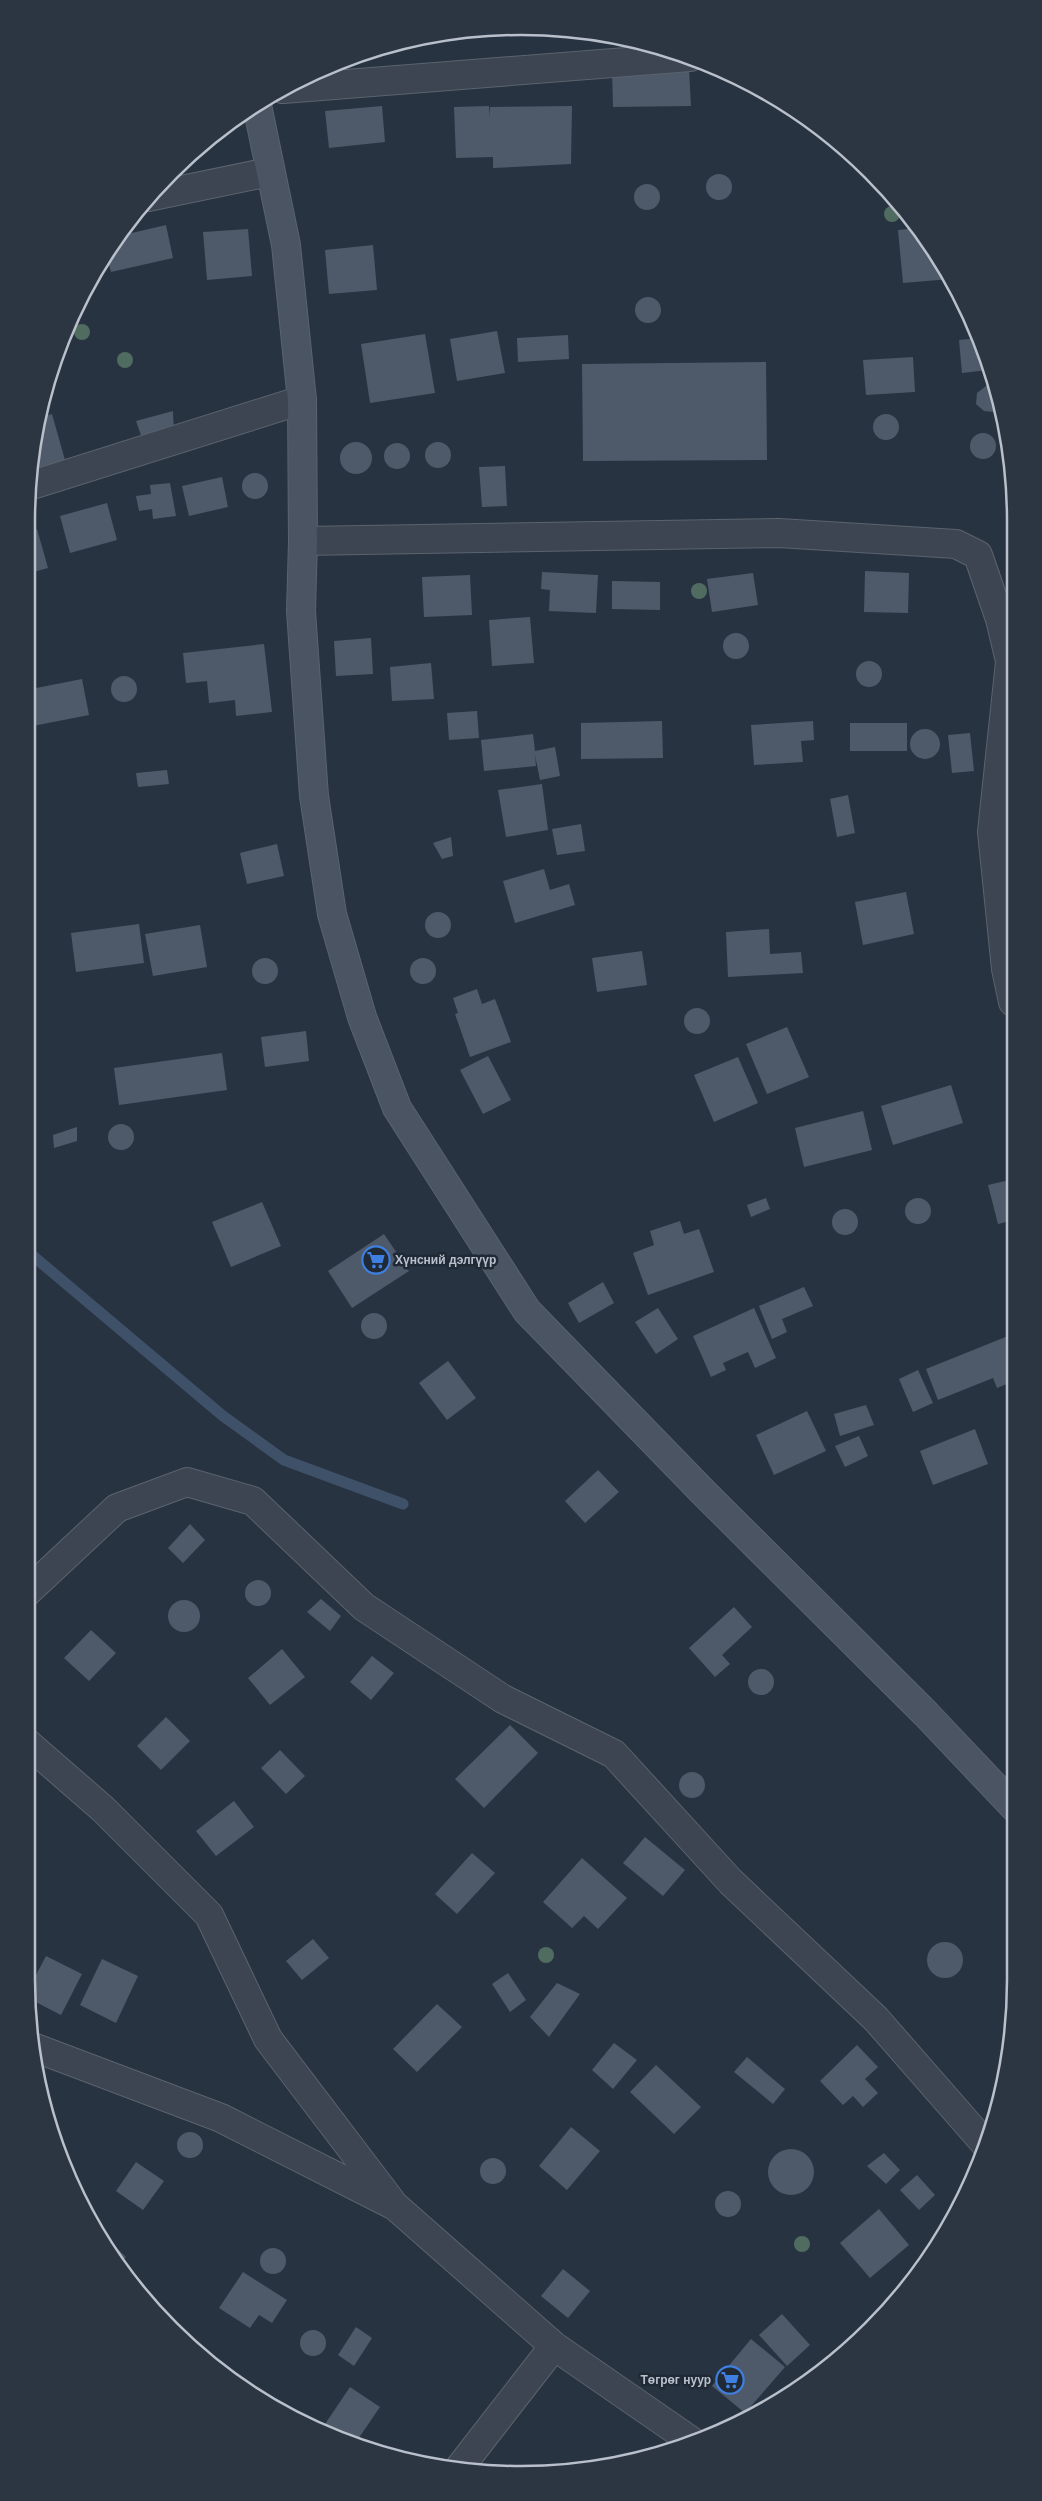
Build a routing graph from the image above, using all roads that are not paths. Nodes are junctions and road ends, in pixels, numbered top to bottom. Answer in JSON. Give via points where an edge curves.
{"nodes":[{"id":1,"x":669,"y":59,"type":"edge"},
{"id":2,"x":301,"y":88,"type":"edge"},
{"id":3,"x":258,"y":112,"type":"edge"},
{"id":4,"x":269,"y":172,"type":"junction"},
{"id":5,"x":162,"y":194,"type":"edge"},
{"id":6,"x":302,"y":400,"type":"junction"},
{"id":7,"x":37,"y":483,"type":"edge"},
{"id":8,"x":303,"y":541,"type":"junction"},
{"id":9,"x":1007,"y":640,"type":"edge"},
{"id":10,"x":1007,"y":721,"type":"edge"},
{"id":11,"x":1007,"y":951,"type":"edge"},
{"id":12,"x":35,"y":1585,"type":"edge"},
{"id":13,"x":35,"y":1750,"type":"edge"},
{"id":14,"x":1007,"y":1800,"type":"edge"},
{"id":15,"x":40,"y":2050,"type":"edge"},
{"id":16,"x":980,"y":2138,"type":"edge"},
{"id":17,"x":395,"y":2206,"type":"junction"},
{"id":18,"x":554,"y":2346,"type":"junction"},
{"id":19,"x":686,"y":2437,"type":"edge"},
{"id":20,"x":463,"y":2462,"type":"edge"}],
"edges":[{"from":1,"to":2,"type":"street"},
{"from":3,"to":4,"type":"street"},
{"from":4,"to":5,"type":"street"},
{"from":4,"to":6,"type":"street","via":[[286,245]]},
{"from":6,"to":7,"type":"street"},
{"from":6,"to":8,"type":"street"},
{"from":8,"to":9,"type":"street","via":[[779,533],[956,544],[978,555]]},
{"from":8,"to":14,"type":"street","via":[[301,611],[314,786],[332,914],[362,1016],[397,1108],[527,1311]]},
{"from":10,"to":11,"type":"street","via":[[992,832]]},
{"from":12,"to":16,"type":"street","via":[[117,1508],[187,1482],[253,1501],[364,1607],[503,1698],[614,1754],[731,1882],[876,2019]]},
{"from":13,"to":17,"type":"street","via":[[103,1808],[210,1915],[268,2040]]},
{"from":15,"to":17,"type":"street","via":[[221,2118]]},
{"from":17,"to":18,"type":"street"},
{"from":18,"to":19,"type":"street"},
{"from":18,"to":20,"type":"street"}]}
